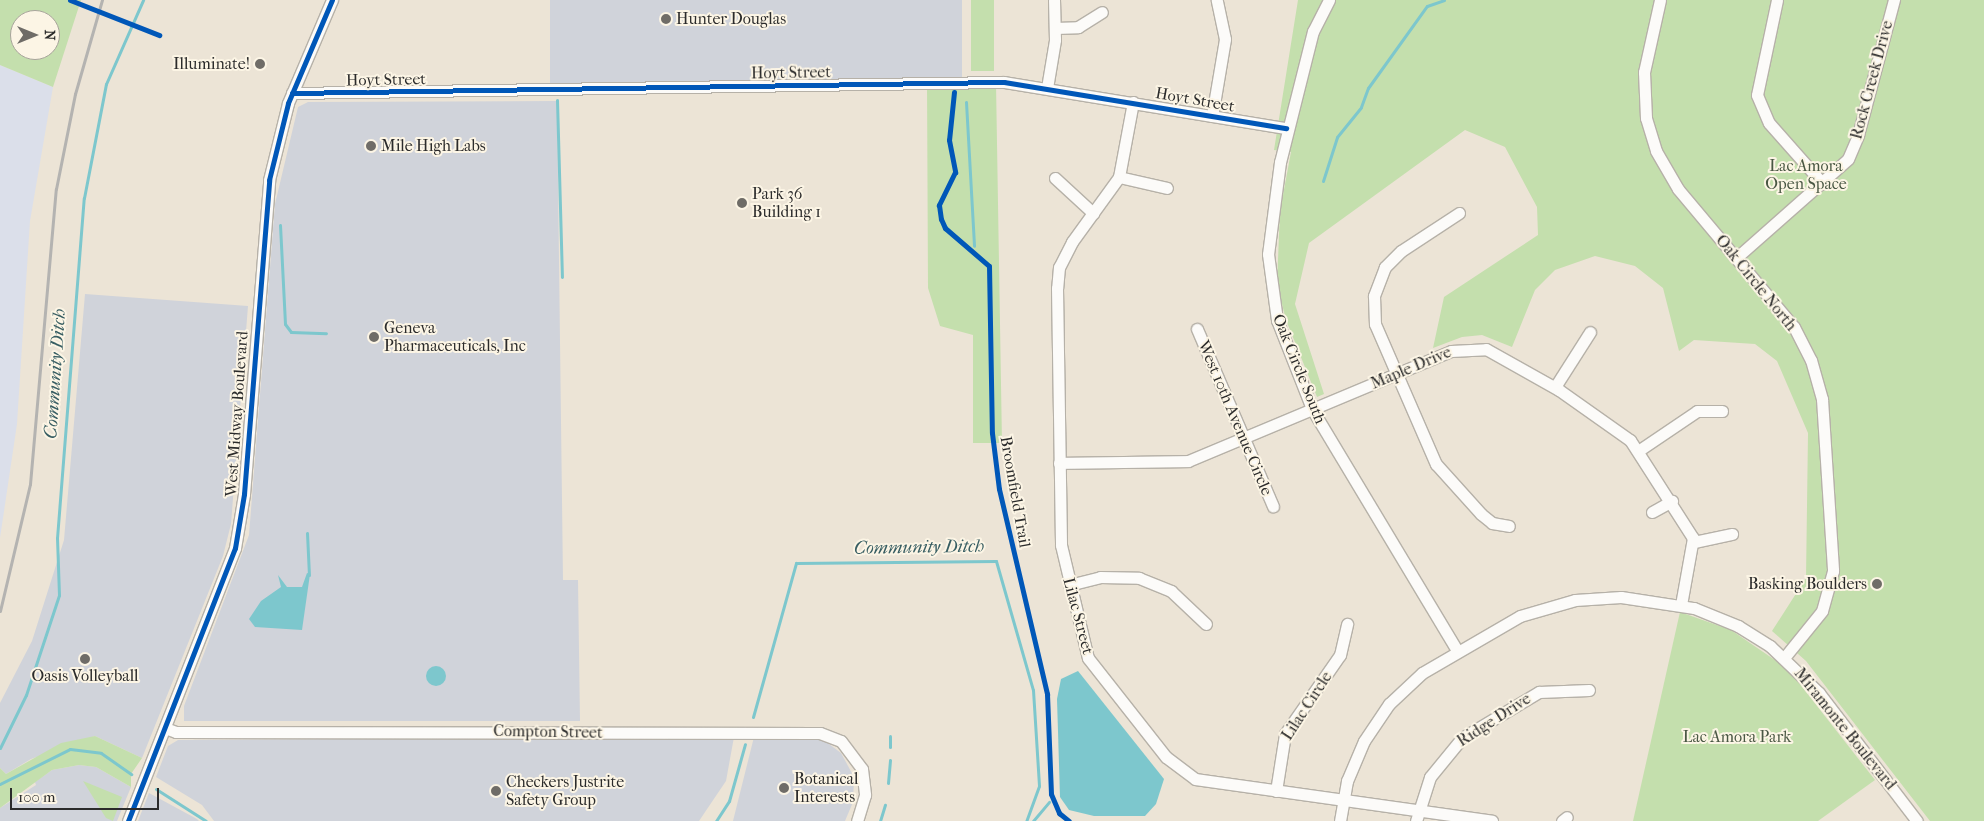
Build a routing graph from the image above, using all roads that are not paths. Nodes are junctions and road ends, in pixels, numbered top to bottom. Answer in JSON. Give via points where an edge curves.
{"nodes":[{"id":1,"x":332,"y":0,"type":"edge"},
{"id":2,"x":1054,"y":0,"type":"edge"},
{"id":3,"x":1218,"y":0,"type":"edge"},
{"id":4,"x":1329,"y":0,"type":"edge"},
{"id":5,"x":1660,"y":0,"type":"edge"},
{"id":6,"x":1777,"y":0,"type":"edge"},
{"id":7,"x":1894,"y":0,"type":"edge"},
{"id":8,"x":1102,"y":12,"type":"dead end"},
{"id":9,"x":1055,"y":28,"type":"junction"},
{"id":10,"x":1047,"y":88,"type":"junction"},
{"id":11,"x":292,"y":93,"type":"junction"},
{"id":12,"x":1133,"y":102,"type":"junction"},
{"id":13,"x":1212,"y":116,"type":"junction"},
{"id":14,"x":1286,"y":128,"type":"junction"},
{"id":15,"x":1119,"y":177,"type":"junction"},
{"id":16,"x":1055,"y":178,"type":"dead end"},
{"id":17,"x":1823,"y":184,"type":"junction"},
{"id":18,"x":1167,"y":188,"type":"dead end"},
{"id":19,"x":1093,"y":213,"type":"junction"},
{"id":20,"x":1459,"y":213,"type":"dead end"},
{"id":21,"x":1736,"y":258,"type":"junction"},
{"id":22,"x":1197,"y":329,"type":"dead end"},
{"id":23,"x":1590,"y":332,"type":"dead end"},
{"id":24,"x":1396,"y":374,"type":"junction"},
{"id":25,"x":1555,"y":387,"type":"junction"},
{"id":26,"x":1312,"y":410,"type":"junction"},
{"id":27,"x":1722,"y":411,"type":"dead end"},
{"id":28,"x":1244,"y":439,"type":"junction"},
{"id":29,"x":1638,"y":451,"type":"junction"},
{"id":30,"x":1060,"y":463,"type":"junction"},
{"id":31,"x":1672,"y":500,"type":"junction"},
{"id":32,"x":1273,"y":506,"type":"dead end"},
{"id":33,"x":1652,"y":512,"type":"dead end"},
{"id":34,"x":1509,"y":526,"type":"dead end"},
{"id":35,"x":1732,"y":534,"type":"dead end"},
{"id":36,"x":1694,"y":542,"type":"junction"},
{"id":37,"x":1069,"y":585,"type":"junction"},
{"id":38,"x":1682,"y":605,"type":"junction"},
{"id":39,"x":1206,"y":624,"type":"dead end"},
{"id":40,"x":1347,"y":624,"type":"dead end"},
{"id":41,"x":1457,"y":650,"type":"junction"},
{"id":42,"x":1784,"y":658,"type":"junction"},
{"id":43,"x":1589,"y":690,"type":"dead end"},
{"id":44,"x":165,"y":728,"type":"junction"},
{"id":45,"x":1276,"y":791,"type":"junction"},
{"id":46,"x":1344,"y":799,"type":"junction"},
{"id":47,"x":1417,"y":817,"type":"edge"},
{"id":48,"x":128,"y":821,"type":"edge"},
{"id":49,"x":857,"y":821,"type":"edge"},
{"id":50,"x":1340,"y":821,"type":"edge"},
{"id":51,"x":1492,"y":821,"type":"edge"},
{"id":52,"x":1917,"y":821,"type":"edge"}],
"edges":[{"from":1,"to":11,"type":"street","name":"West Midway Boulevard"},
{"from":2,"to":9,"type":"street"},
{"from":3,"to":13,"type":"street","via":[[1225,39]]},
{"from":4,"to":14,"type":"street","name":"Oak Circle South","via":[[1313,31]]},
{"from":5,"to":21,"type":"street","name":"Oak Circle North","via":[[1644,72],[1649,128],[1674,183]]},
{"from":6,"to":17,"type":"street","via":[[1759,68],[1757,95],[1769,122]]},
{"from":7,"to":17,"type":"street","name":"Rock Creek Drive","via":[[1853,148]]},
{"from":8,"to":9,"type":"street","via":[[1078,27]]},
{"from":9,"to":10,"type":"street"},
{"from":10,"to":11,"type":"street","name":"Hoyt Street","via":[[1004,82]]},
{"from":10,"to":12,"type":"street","name":"Hoyt Street"},
{"from":11,"to":44,"type":"street","name":"West Midway Boulevard","via":[[265,203],[241,525],[232,558]]},
{"from":12,"to":13,"type":"street","name":"Hoyt Street"},
{"from":12,"to":15,"type":"street","name":"Lilac Street"},
{"from":13,"to":14,"type":"street","name":"Hoyt Street"},
{"from":14,"to":26,"type":"street","name":"Oak Circle South","via":[[1270,225],[1269,283],[1276,320]]},
{"from":15,"to":18,"type":"street"},
{"from":15,"to":19,"type":"street","name":"Lilac Street"},
{"from":16,"to":19,"type":"street"},
{"from":17,"to":21,"type":"street","name":"Rock Creek Drive"},
{"from":19,"to":30,"type":"street","name":"Lilac Street","via":[[1060,267]]},
{"from":20,"to":24,"type":"street","via":[[1401,251],[1378,280],[1373,304],[1375,324]]},
{"from":21,"to":42,"type":"street","name":"Oak Circle North","via":[[1805,346],[1818,378],[1825,418],[1834,551],[1831,584],[1812,626]]},
{"from":22,"to":28,"type":"street","name":"West 10th Avenue Circle"},
{"from":23,"to":25,"type":"street"},
{"from":24,"to":25,"type":"street","name":"Maple Drive","via":[[1451,351],[1474,347],[1499,353]]},
{"from":24,"to":26,"type":"street","name":"Maple Drive"},
{"from":24,"to":34,"type":"street","via":[[1444,474],[1492,523]]},
{"from":25,"to":29,"type":"street","name":"Maple Drive","via":[[1618,428]]},
{"from":26,"to":28,"type":"street","name":"Maple Drive"},
{"from":26,"to":41,"type":"street","name":"Oak Circle South"},
{"from":27,"to":29,"type":"street","via":[[1697,411]]},
{"from":28,"to":30,"type":"street","name":"Maple Drive","via":[[1188,461]]},
{"from":28,"to":32,"type":"street","name":"West 10th Avenue Circle"},
{"from":29,"to":31,"type":"street","name":"Maple Drive"},
{"from":30,"to":37,"type":"street","name":"Lilac Street","via":[[1061,545]]},
{"from":31,"to":33,"type":"street"},
{"from":31,"to":36,"type":"street","name":"Maple Drive"},
{"from":35,"to":36,"type":"street"},
{"from":36,"to":38,"type":"street"},
{"from":37,"to":39,"type":"street","via":[[1100,578],[1139,578],[1171,591]]},
{"from":37,"to":45,"type":"street","name":"Lilac Street","via":[[1088,658],[1166,757],[1195,779]]},
{"from":38,"to":41,"type":"street","name":"Miramonte Boulevard","via":[[1621,597],[1575,600],[1520,616]]},
{"from":38,"to":42,"type":"street","name":"Miramonte Boulevard","via":[[1738,626]]},
{"from":40,"to":45,"type":"street","name":"Lilac Circle","via":[[1340,655],[1285,734]]},
{"from":41,"to":46,"type":"street","name":"Miramonte Boulevard","via":[[1406,686],[1380,714],[1356,757]]},
{"from":42,"to":52,"type":"street","name":"Miramonte Boulevard","via":[[1819,693]]},
{"from":43,"to":47,"type":"street","name":"Ridge Drive","via":[[1539,692],[1472,731],[1436,767]]},
{"from":44,"to":48,"type":"street","name":"West Midway Boulevard"},
{"from":44,"to":49,"type":"street","name":"Compton Street","via":[[176,732],[820,733],[841,741],[859,762],[866,786]]},
{"from":45,"to":46,"type":"street","name":"Lilac Street"},
{"from":46,"to":47,"type":"street","name":"Lilac Street"},
{"from":46,"to":50,"type":"street","name":"Miramonte Boulevard"},
{"from":47,"to":51,"type":"street","name":"Lilac Street"}]}
